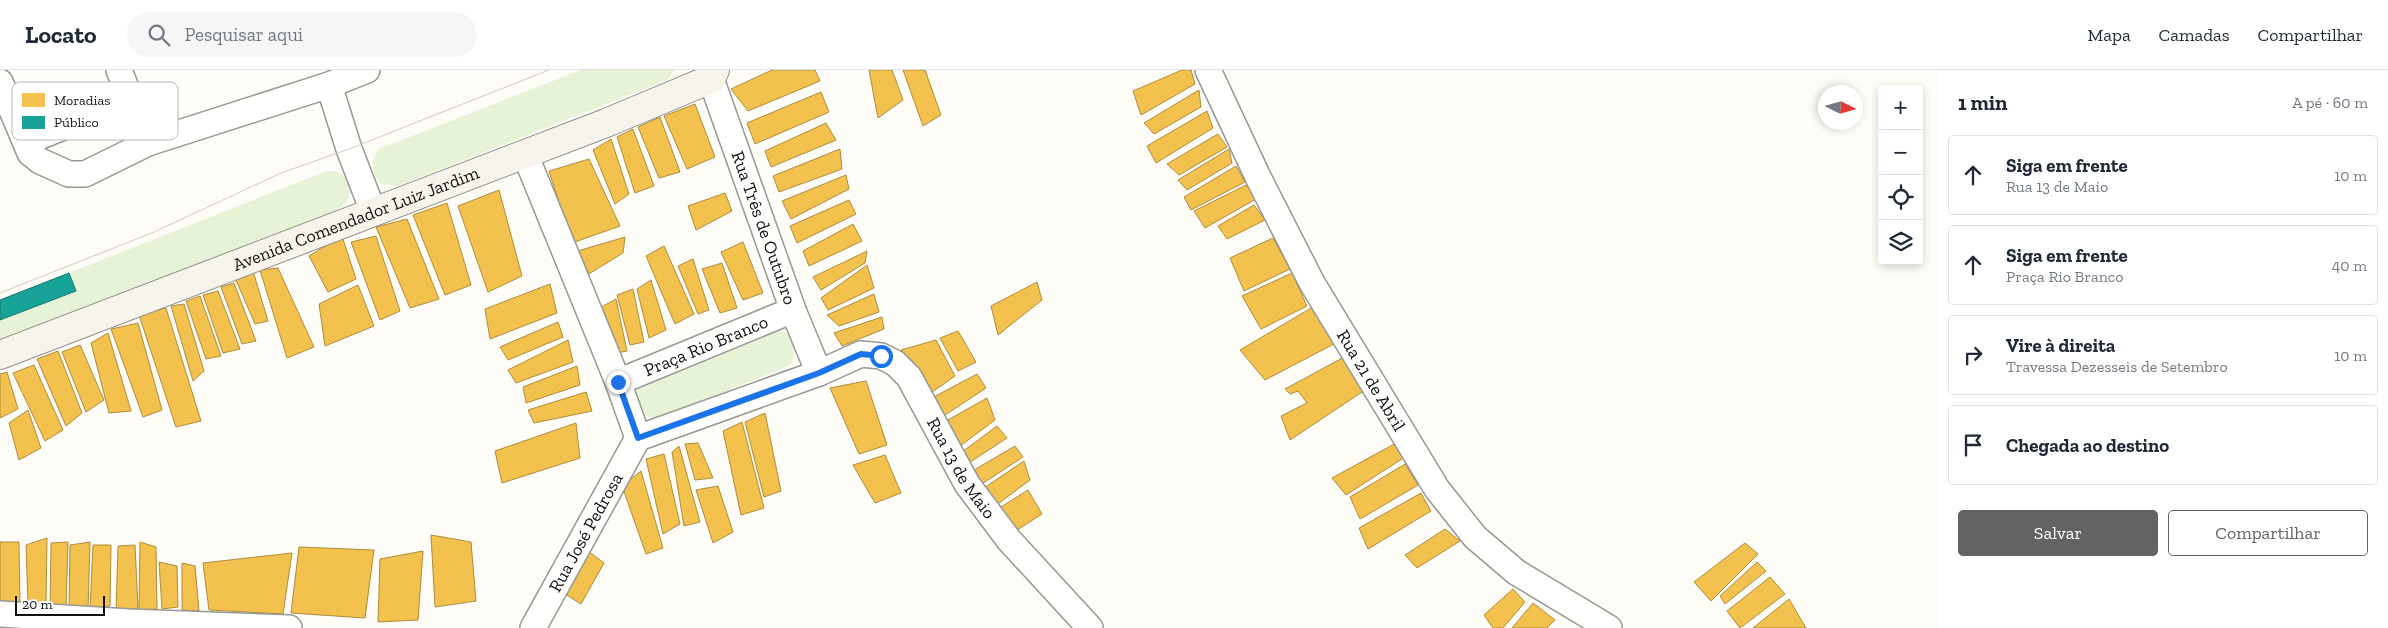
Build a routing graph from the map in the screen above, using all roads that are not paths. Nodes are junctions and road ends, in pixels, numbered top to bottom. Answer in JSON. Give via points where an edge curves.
{"nodes":[{"id":1,"x":119,"y":70,"type":"edge"},
{"id":2,"x":367,"y":70,"type":"edge"},
{"id":3,"x":1208,"y":70,"type":"edge"},
{"id":4,"x":713,"y":75,"type":"edge"},
{"id":5,"x":0,"y":82,"type":"edge"},
{"id":6,"x":124,"y":82,"type":"edge"},
{"id":7,"x":329,"y":85,"type":"junction"},
{"id":8,"x":12,"y":110,"type":"edge"},
{"id":9,"x":178,"y":133,"type":"edge"},
{"id":10,"x":31,"y":140,"type":"edge"},
{"id":11,"x":147,"y":140,"type":"edge"},
{"id":12,"x":157,"y":140,"type":"edge"},
{"id":13,"x":26,"y":142,"type":"joint"},
{"id":14,"x":148,"y":143,"type":"junction"},
{"id":15,"x":524,"y":154,"type":"junction"},
{"id":16,"x":373,"y":211,"type":"junction"},
{"id":17,"x":793,"y":310,"type":"junction"},
{"id":18,"x":0,"y":355,"type":"edge"},
{"id":19,"x":819,"y":373,"type":"junction"},
{"id":20,"x":618,"y":382,"type":"junction"},
{"id":21,"x":638,"y":438,"type":"junction"},
{"id":22,"x":0,"y":614,"type":"edge"},
{"id":23,"x":289,"y":628,"type":"edge"},
{"id":24,"x":533,"y":628,"type":"edge"},
{"id":25,"x":1090,"y":628,"type":"edge"},
{"id":26,"x":1608,"y":628,"type":"edge"}],
"edges":[{"from":1,"to":6,"type":"street"},
{"from":2,"to":7,"type":"street"},
{"from":3,"to":26,"type":"street","name":"Rua 21 de Abril","via":[[1312,283],[1437,489],[1475,537],[1516,572]]},
{"from":4,"to":15,"type":"main road","name":"Avenida Comendador Luiz Jardim","via":[[606,123]]},
{"from":4,"to":17,"type":"street","name":"Rua Três de Outubro"},
{"from":5,"to":8,"type":"street"},
{"from":7,"to":9,"type":"street"},
{"from":7,"to":16,"type":"street"},
{"from":10,"to":13,"type":"street"},
{"from":11,"to":14,"type":"street"},
{"from":12,"to":14,"type":"street"},
{"from":13,"to":14,"type":"street","via":[[30,153],[40,161],[69,174],[85,174]]},
{"from":15,"to":16,"type":"main road","name":"Avenida Comendador Luiz Jardim"},
{"from":15,"to":20,"type":"street"},
{"from":16,"to":18,"type":"main road","name":"Avenida Comendador Luiz Jardim"},
{"from":17,"to":19,"type":"street","name":"Rua Três de Outubro"},
{"from":17,"to":20,"type":"street","name":"Praça Rio Branco"},
{"from":19,"to":21,"type":"street"},
{"from":19,"to":25,"type":"street","name":"Rua 13 de Maio","via":[[861,354],[881,356],[895,363],[909,377],[967,484],[1008,540]]},
{"from":20,"to":21,"type":"street"},
{"from":21,"to":24,"type":"street","name":"Rua José Pedrosa"},
{"from":22,"to":23,"type":"street"}]}
